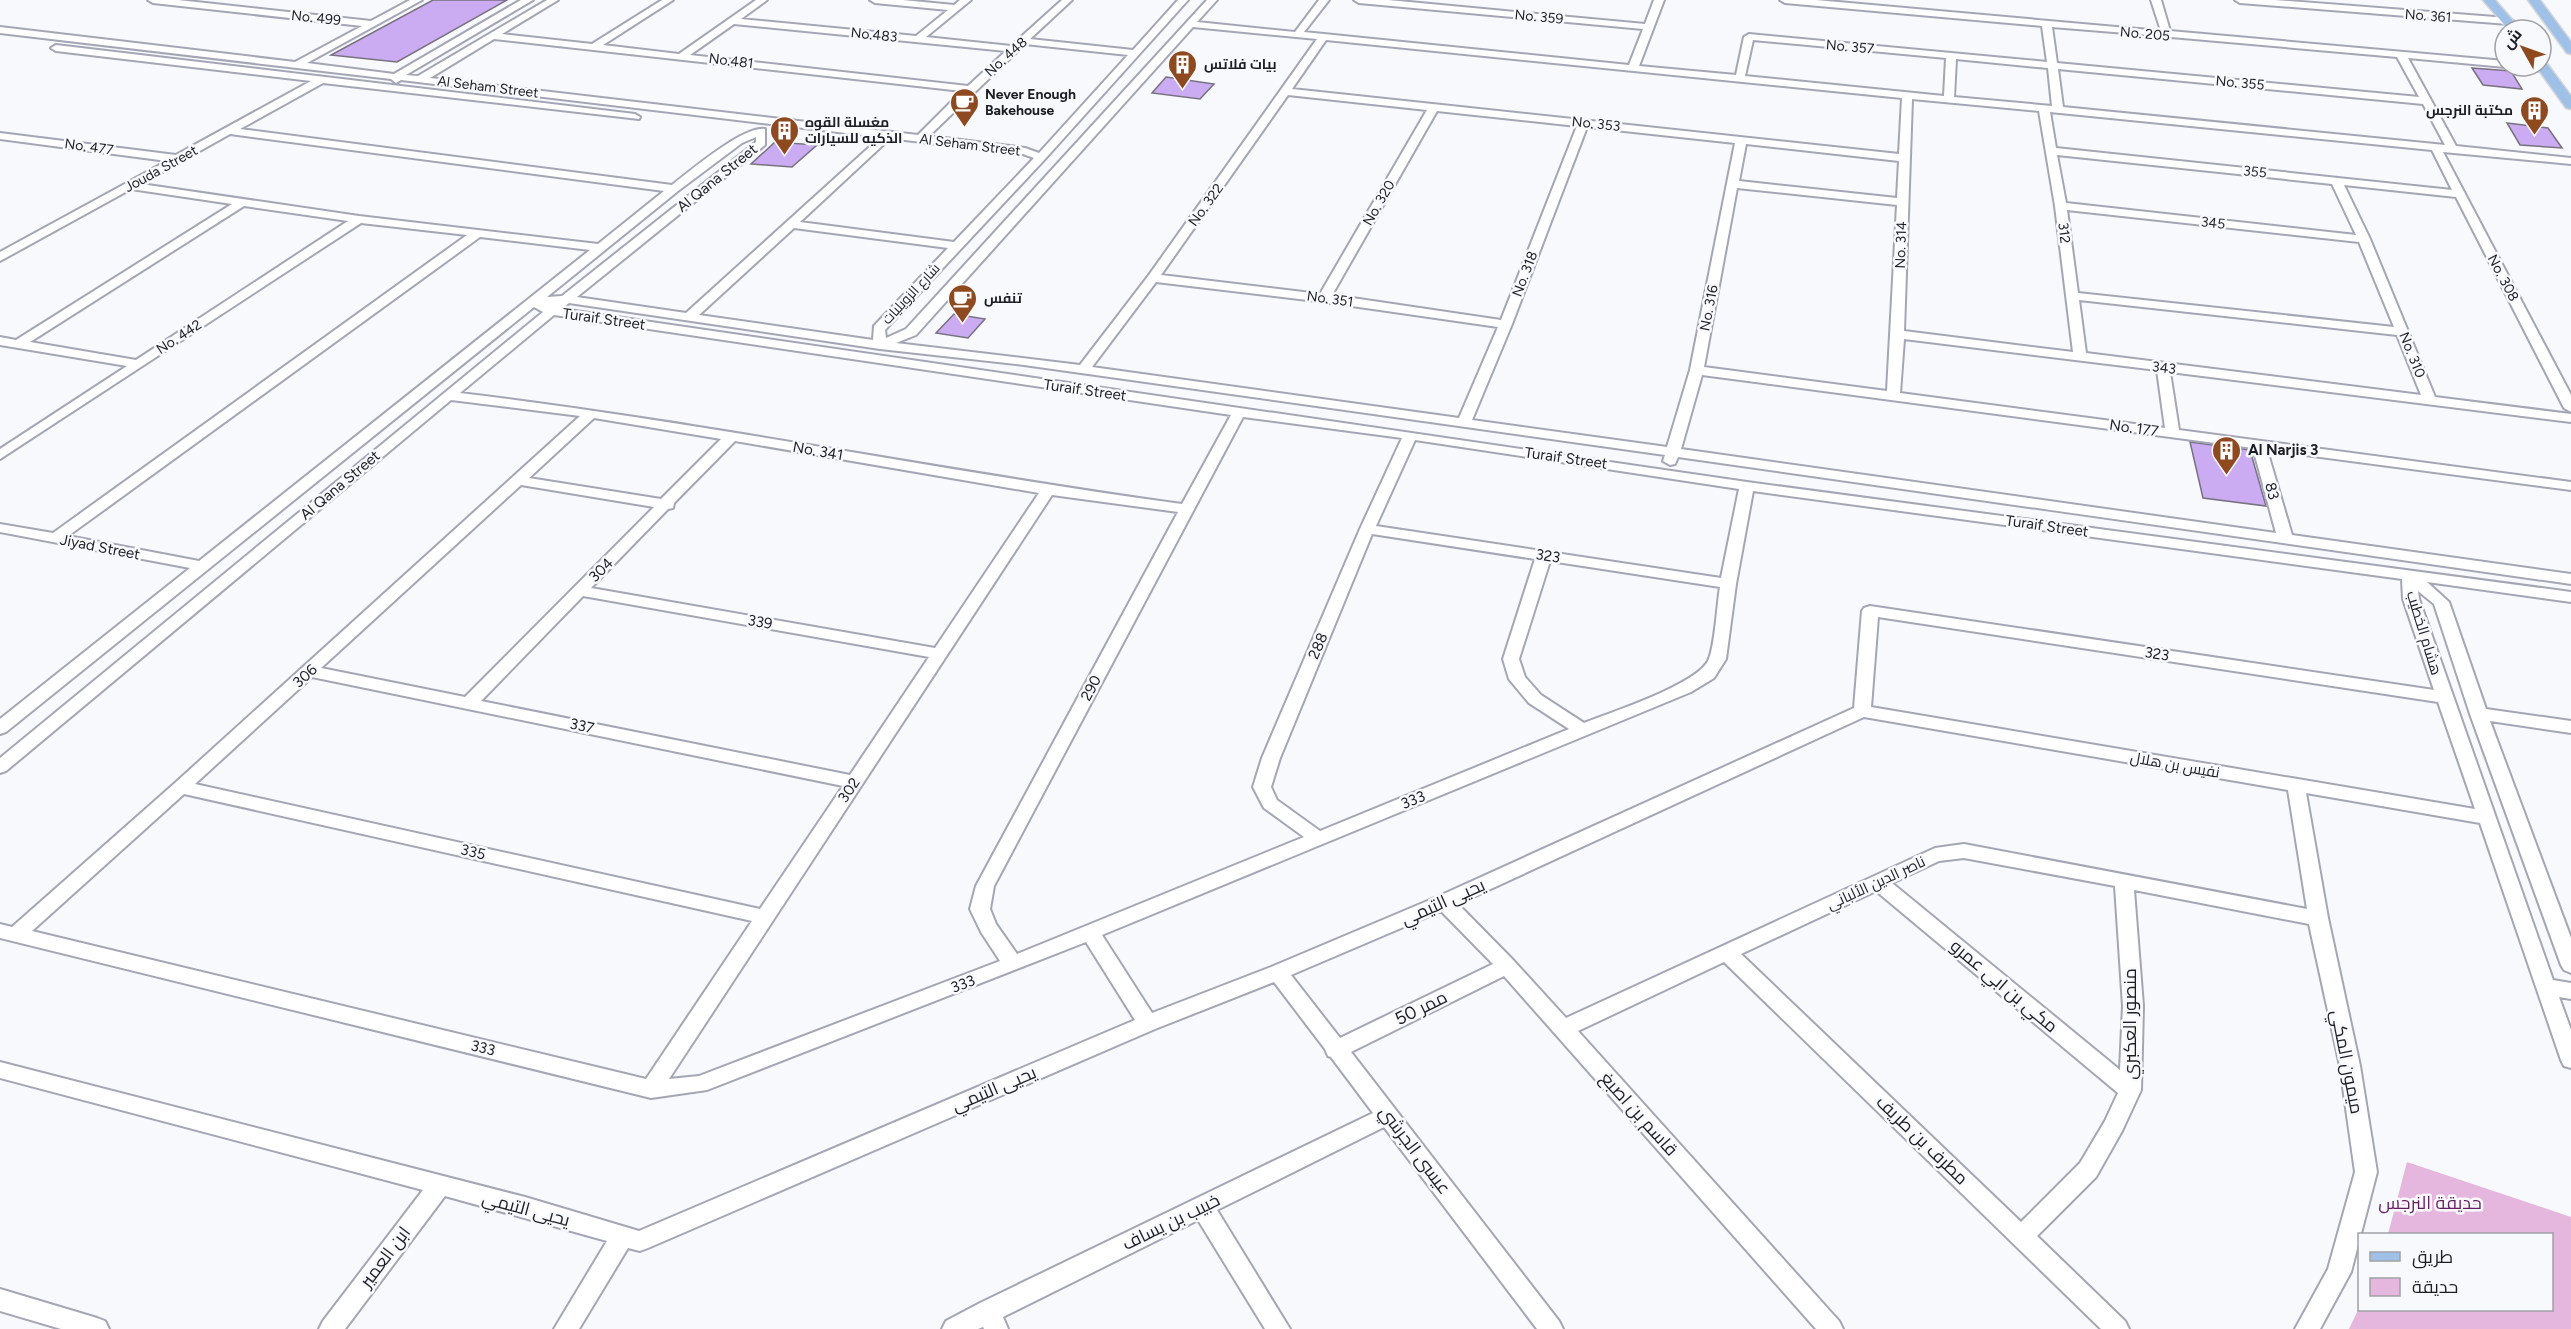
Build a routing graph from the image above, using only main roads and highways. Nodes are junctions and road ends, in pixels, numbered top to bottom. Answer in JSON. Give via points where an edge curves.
{"nodes":[{"id":1,"x":2489,"y":0,"type":"edge"},
{"id":2,"x":2533,"y":1,"type":"edge"},
{"id":3,"x":2504,"y":18,"type":"edge"},
{"id":4,"x":2571,"y":50,"type":"edge"},
{"id":5,"x":2552,"y":78,"type":"edge"},
{"id":6,"x":2571,"y":105,"type":"edge"}],
"edges":[{"from":1,"to":3,"type":"main road"},
{"from":2,"to":4,"type":"main road"},
{"from":5,"to":6,"type":"main road"}]}
